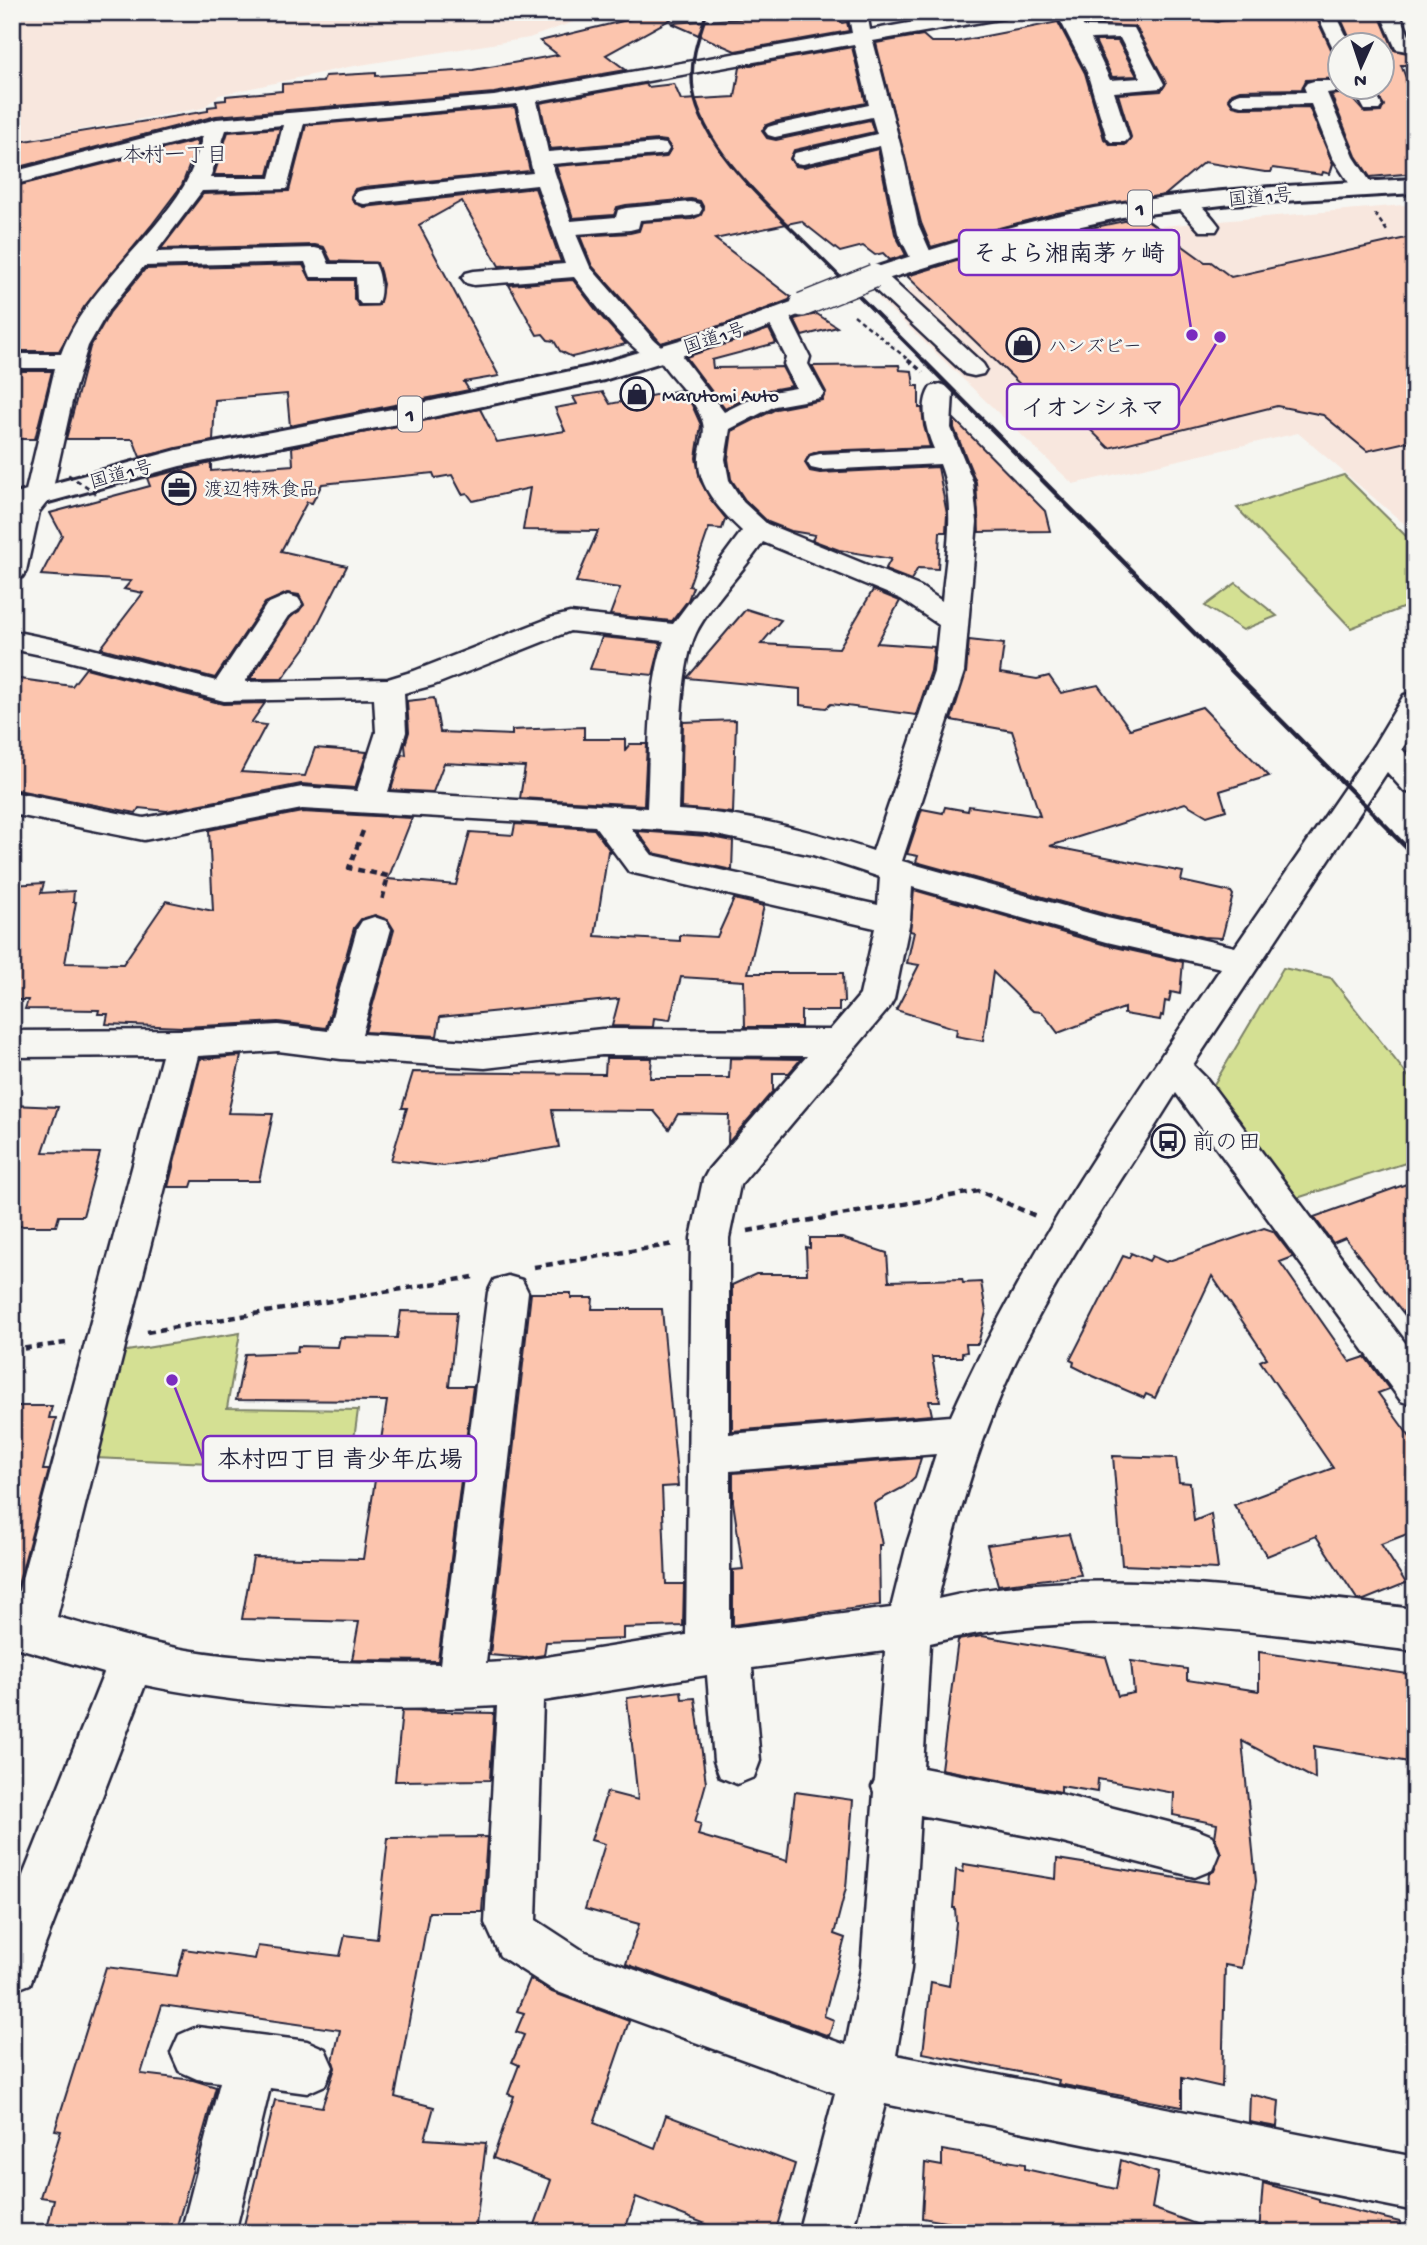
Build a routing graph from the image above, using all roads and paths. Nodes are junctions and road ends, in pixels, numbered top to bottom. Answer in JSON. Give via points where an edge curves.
{"nodes":[{"id":1,"x":858,"y":12,"type":"edge"},
{"id":2,"x":1004,"y":12,"type":"edge"},
{"id":3,"x":1065,"y":12,"type":"edge"},
{"id":4,"x":1230,"y":12,"type":"edge"},
{"id":5,"x":1325,"y":12,"type":"edge"},
{"id":6,"x":1389,"y":12,"type":"edge"},
{"id":7,"x":1205,"y":13,"type":"edge"},
{"id":8,"x":1406,"y":31,"type":"edge"},
{"id":9,"x":1334,"y":32,"type":"edge"},
{"id":10,"x":1079,"y":33,"type":"junction"},
{"id":11,"x":862,"y":39,"type":"junction"},
{"id":12,"x":1415,"y":46,"type":"edge"},
{"id":13,"x":1104,"y":86,"type":"junction"},
{"id":14,"x":1326,"y":87,"type":"edge"},
{"id":15,"x":526,"y":97,"type":"junction"},
{"id":16,"x":1318,"y":98,"type":"junction"},
{"id":17,"x":1241,"y":99,"type":"dead end"},
{"id":18,"x":1370,"y":102,"type":"edge"},
{"id":19,"x":1372,"y":106,"type":"dead end"},
{"id":20,"x":880,"y":109,"type":"junction"},
{"id":21,"x":295,"y":118,"type":"junction"},
{"id":22,"x":217,"y":125,"type":"junction"},
{"id":23,"x":775,"y":131,"type":"dead end"},
{"id":24,"x":887,"y":138,"type":"junction"},
{"id":25,"x":1118,"y":138,"type":"dead end"},
{"id":26,"x":658,"y":149,"type":"dead end"},
{"id":27,"x":803,"y":158,"type":"dead end"},
{"id":28,"x":542,"y":168,"type":"junction"},
{"id":29,"x":12,"y":179,"type":"edge"},
{"id":30,"x":195,"y":185,"type":"junction"},
{"id":31,"x":1415,"y":186,"type":"edge"},
{"id":32,"x":1364,"y":189,"type":"junction"},
{"id":33,"x":362,"y":194,"type":"dead end"},
{"id":34,"x":1185,"y":203,"type":"junction"},
{"id":35,"x":691,"y":209,"type":"dead end"},
{"id":36,"x":1209,"y":226,"type":"dead end"},
{"id":37,"x":562,"y":228,"type":"junction"},
{"id":38,"x":139,"y":259,"type":"junction"},
{"id":39,"x":922,"y":260,"type":"junction"},
{"id":40,"x":580,"y":270,"type":"junction"},
{"id":41,"x":874,"y":276,"type":"junction"},
{"id":42,"x":474,"y":278,"type":"dead end"},
{"id":43,"x":369,"y":299,"type":"dead end"},
{"id":44,"x":851,"y":312,"type":"dead end"},
{"id":45,"x":777,"y":315,"type":"junction"},
{"id":46,"x":662,"y":354,"type":"junction"},
{"id":47,"x":12,"y":361,"type":"edge"},
{"id":48,"x":70,"y":361,"type":"junction"},
{"id":49,"x":974,"y":369,"type":"dead end"},
{"id":50,"x":940,"y":392,"type":"joint"},
{"id":51,"x":717,"y":425,"type":"junction"},
{"id":52,"x":950,"y":456,"type":"junction"},
{"id":53,"x":820,"y":462,"type":"dead end"},
{"id":54,"x":68,"y":475,"type":"dead end"},
{"id":55,"x":99,"y":495,"type":"dead end"},
{"id":56,"x":25,"y":500,"type":"edge"},
{"id":57,"x":757,"y":530,"type":"junction"},
{"id":58,"x":12,"y":571,"type":"edge"},
{"id":59,"x":288,"y":604,"type":"dead end"},
{"id":60,"x":954,"y":622,"type":"junction"},
{"id":61,"x":681,"y":634,"type":"junction"},
{"id":62,"x":12,"y":640,"type":"edge"},
{"id":63,"x":389,"y":688,"type":"junction"},
{"id":64,"x":224,"y":692,"type":"junction"},
{"id":65,"x":1415,"y":702,"type":"edge"},
{"id":66,"x":1386,"y":750,"type":"junction"},
{"id":67,"x":1415,"y":784,"type":"edge"},
{"id":68,"x":370,"y":800,"type":"junction"},
{"id":69,"x":12,"y":803,"type":"edge"},
{"id":70,"x":605,"y":817,"type":"junction"},
{"id":71,"x":662,"y":820,"type":"junction"},
{"id":72,"x":891,"y":869,"type":"junction"},
{"id":73,"x":893,"y":920,"type":"junction"},
{"id":74,"x":374,"y":929,"type":"joint"},
{"id":75,"x":1244,"y":963,"type":"junction"},
{"id":76,"x":183,"y":1043,"type":"junction"},
{"id":77,"x":838,"y":1043,"type":"junction"},
{"id":78,"x":12,"y":1044,"type":"edge"},
{"id":79,"x":341,"y":1046,"type":"junction"},
{"id":80,"x":1173,"y":1067,"type":"junction"},
{"id":81,"x":508,"y":1292,"type":"dead end"},
{"id":82,"x":1415,"y":1388,"type":"edge"},
{"id":83,"x":964,"y":1433,"type":"junction"},
{"id":84,"x":709,"y":1454,"type":"junction"},
{"id":85,"x":909,"y":1627,"type":"junction"},
{"id":86,"x":22,"y":1628,"type":"edge"},
{"id":87,"x":1415,"y":1630,"type":"edge"},
{"id":88,"x":718,"y":1652,"type":"junction"},
{"id":89,"x":132,"y":1660,"type":"junction"},
{"id":90,"x":521,"y":1683,"type":"junction"},
{"id":91,"x":460,"y":1686,"type":"junction"},
{"id":92,"x":737,"y":1761,"type":"dead end"},
{"id":93,"x":897,"y":1787,"type":"junction"},
{"id":94,"x":1195,"y":1853,"type":"dead end"},
{"id":95,"x":12,"y":1966,"type":"edge"},
{"id":96,"x":197,"y":2053,"type":"dead end"},
{"id":97,"x":251,"y":2060,"type":"junction"},
{"id":98,"x":307,"y":2067,"type":"dead end"},
{"id":99,"x":866,"y":2076,"type":"junction"},
{"id":100,"x":1415,"y":2184,"type":"edge"},
{"id":101,"x":208,"y":2233,"type":"edge"},
{"id":102,"x":825,"y":2233,"type":"edge"}],
"edges":[{"from":1,"to":11,"type":"street"},
{"from":2,"to":11,"type":"street"},
{"from":3,"to":10,"type":"street"},
{"from":4,"to":7,"type":"street"},
{"from":5,"to":9,"type":"street"},
{"from":6,"to":8,"type":"street"},
{"from":8,"to":12,"type":"street","via":[[1403,45]]},
{"from":10,"to":13,"type":"street"},
{"from":10,"to":13,"type":"street","via":[[1127,32],[1154,84]]},
{"from":11,"to":15,"type":"street"},
{"from":11,"to":20,"type":"street"},
{"from":13,"to":25,"type":"street"},
{"from":14,"to":16,"type":"street","via":[[1314,87]]},
{"from":15,"to":21,"type":"street"},
{"from":15,"to":28,"type":"street"},
{"from":16,"to":17,"type":"street"},
{"from":16,"to":32,"type":"street","via":[[1343,157]]},
{"from":18,"to":19,"type":"street"},
{"from":20,"to":23,"type":"street"},
{"from":20,"to":24,"type":"street"},
{"from":21,"to":22,"type":"street"},
{"from":21,"to":30,"type":"street","via":[[279,184]]},
{"from":22,"to":29,"type":"street"},
{"from":22,"to":30,"type":"street"},
{"from":24,"to":27,"type":"street"},
{"from":24,"to":39,"type":"street","via":[[903,216]]},
{"from":26,"to":28,"type":"street"},
{"from":28,"to":33,"type":"street"},
{"from":28,"to":37,"type":"street"},
{"from":30,"to":38,"type":"street"},
{"from":31,"to":32,"type":"highway","name":"国道1号","number":"1"},
{"from":32,"to":34,"type":"highway","name":"国道1号","number":"1"},
{"from":34,"to":36,"type":"street"},
{"from":34,"to":39,"type":"highway","name":"国道1号","number":"1","via":[[1122,210],[1024,230]]},
{"from":35,"to":37,"type":"street","via":[[625,215],[630,223]]},
{"from":37,"to":40,"type":"street"},
{"from":38,"to":43,"type":"street","via":[[316,255],[319,272],[367,269]]},
{"from":38,"to":48,"type":"street","via":[[101,304]]},
{"from":39,"to":41,"type":"highway","name":"国道1号","number":"1"},
{"from":40,"to":42,"type":"street"},
{"from":40,"to":46,"type":"street","via":[[645,345]]},
{"from":41,"to":45,"type":"highway","name":"国道1号","number":"1","bridge":true},
{"from":41,"to":49,"type":"street"},
{"from":44,"to":50,"type":"path"},
{"from":45,"to":46,"type":"highway","name":"国道1号","number":"1"},
{"from":45,"to":51,"type":"street","via":[[811,393],[769,399]]},
{"from":46,"to":51,"type":"street","via":[[699,390]]},
{"from":46,"to":56,"type":"highway","name":"国道1号","number":"1","via":[[595,374],[177,458]]},
{"from":47,"to":48,"type":"street"},
{"from":48,"to":56,"type":"street"},
{"from":50,"to":52,"type":"street","via":[[938,428]]},
{"from":51,"to":57,"type":"street","via":[[712,473]]},
{"from":52,"to":53,"type":"street"},
{"from":52,"to":60,"type":"street","via":[[960,482],[963,522]]},
{"from":54,"to":55,"type":"path","bridge":true},
{"from":56,"to":58,"type":"street"},
{"from":57,"to":60,"type":"street","via":[[911,593]]},
{"from":57,"to":61,"type":"street"},
{"from":59,"to":64,"type":"street","via":[[277,610]]},
{"from":60,"to":72,"type":"street","via":[[949,672]]},
{"from":61,"to":63,"type":"street","via":[[570,622]]},
{"from":61,"to":71,"type":"street","via":[[667,717]]},
{"from":62,"to":64,"type":"street","via":[[59,647]]},
{"from":63,"to":64,"type":"street"},
{"from":63,"to":68,"type":"street","via":[[391,733]]},
{"from":65,"to":66,"type":"street"},
{"from":66,"to":67,"type":"street"},
{"from":66,"to":75,"type":"street"},
{"from":68,"to":69,"type":"street","via":[[302,798],[144,829]]},
{"from":68,"to":70,"type":"street"},
{"from":68,"to":74,"type":"path","via":[[349,868],[388,876]]},
{"from":70,"to":71,"type":"street"},
{"from":70,"to":73,"type":"street","via":[[641,864]]},
{"from":71,"to":72,"type":"street","via":[[707,822],[818,845]]},
{"from":72,"to":73,"type":"street"},
{"from":72,"to":75,"type":"street"},
{"from":73,"to":77,"type":"street","via":[[877,999]]},
{"from":74,"to":79,"type":"street"},
{"from":75,"to":80,"type":"street"},
{"from":76,"to":78,"type":"street"},
{"from":76,"to":79,"type":"street","via":[[278,1038]]},
{"from":76,"to":86,"type":"street"},
{"from":77,"to":79,"type":"street","via":[[602,1042],[485,1055]]},
{"from":77,"to":84,"type":"street","via":[[722,1180],[710,1238]]},
{"from":80,"to":82,"type":"street","via":[[1194,1089]]},
{"from":80,"to":83,"type":"street","via":[[1039,1280]]},
{"from":81,"to":91,"type":"street"},
{"from":83,"to":84,"type":"street"},
{"from":83,"to":85,"type":"street"},
{"from":84,"to":88,"type":"street"},
{"from":85,"to":87,"type":"street","via":[[966,1613],[1132,1602]]},
{"from":85,"to":88,"type":"street"},
{"from":85,"to":93,"type":"street"},
{"from":86,"to":89,"type":"street"},
{"from":88,"to":90,"type":"street"},
{"from":88,"to":92,"type":"street"},
{"from":89,"to":91,"type":"street","via":[[189,1672],[322,1684]]},
{"from":89,"to":95,"type":"street"},
{"from":90,"to":91,"type":"street"},
{"from":90,"to":99,"type":"street","via":[[510,1923],[518,1938],[571,1972]]},
{"from":93,"to":94,"type":"street","via":[[1059,1818]]},
{"from":93,"to":99,"type":"street","via":[[886,1969]]},
{"from":96,"to":97,"type":"street"},
{"from":97,"to":98,"type":"street"},
{"from":97,"to":101,"type":"street"},
{"from":99,"to":100,"type":"street"},
{"from":99,"to":102,"type":"street"}]}
